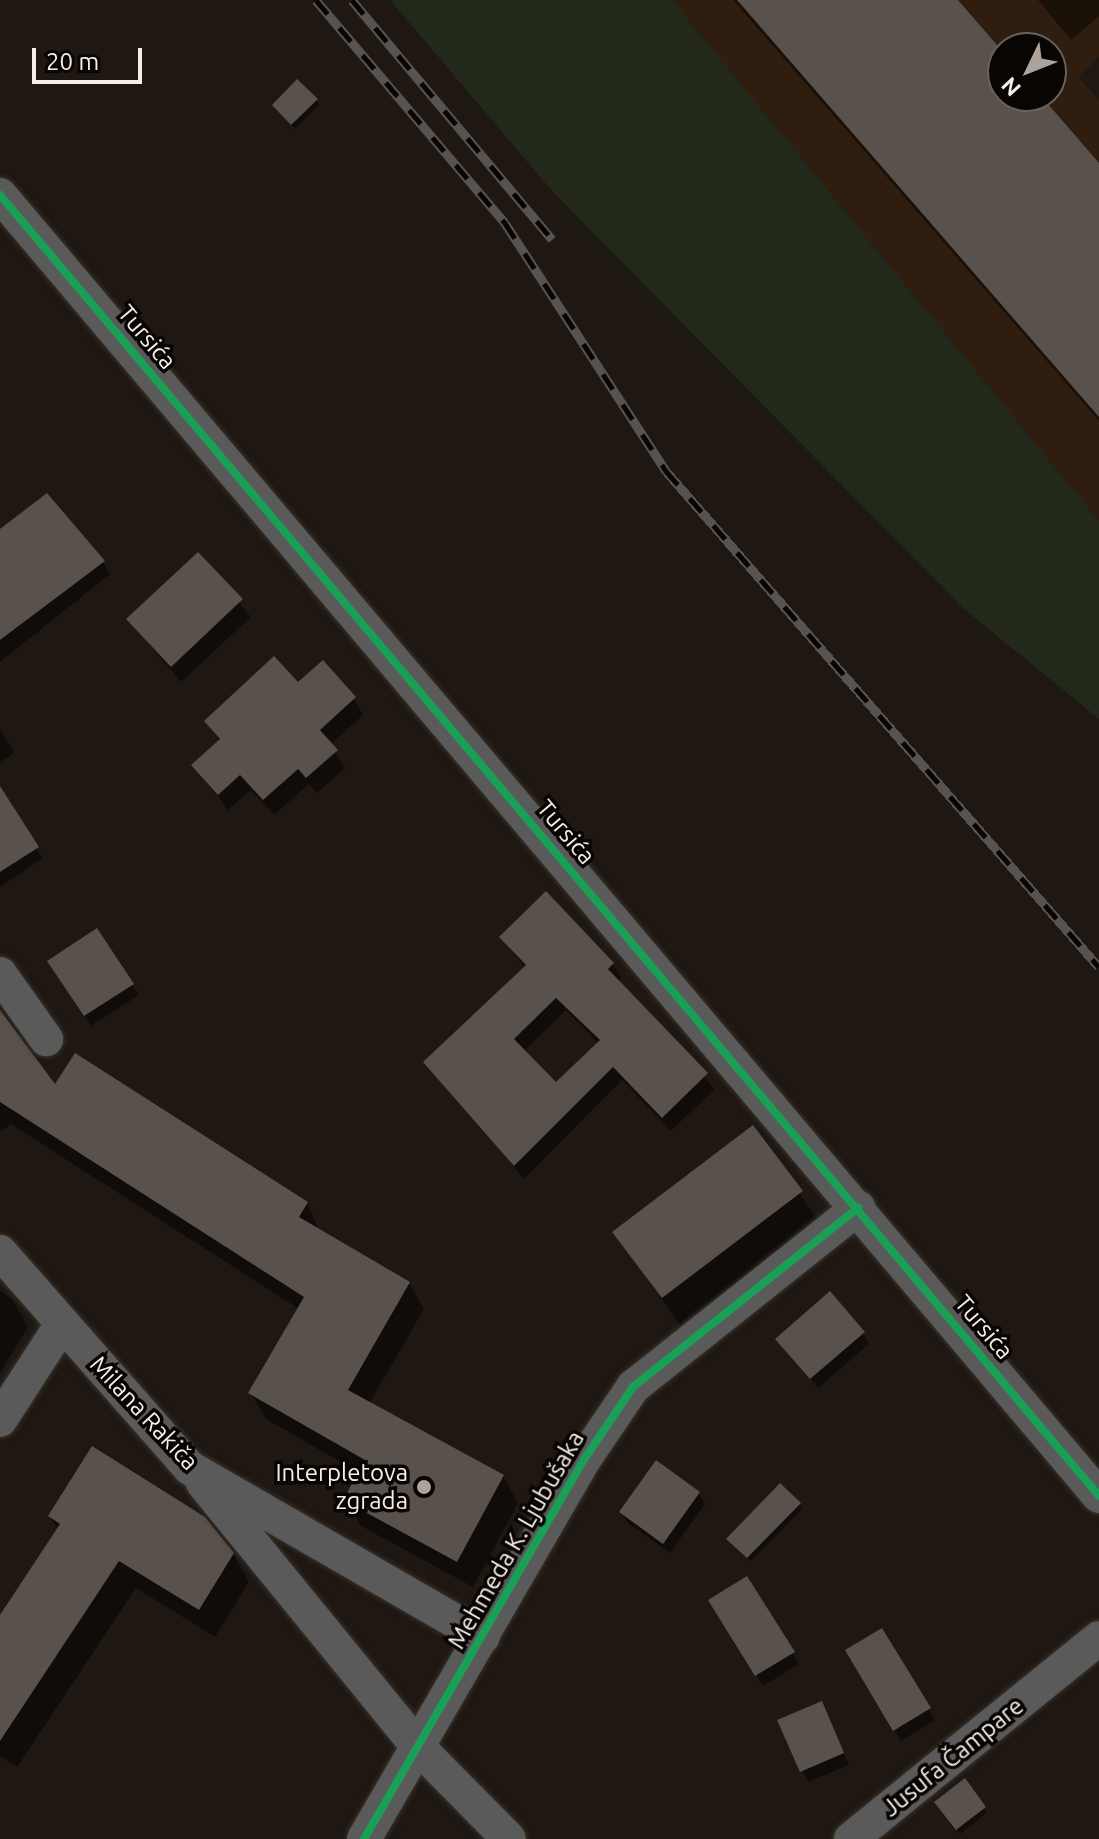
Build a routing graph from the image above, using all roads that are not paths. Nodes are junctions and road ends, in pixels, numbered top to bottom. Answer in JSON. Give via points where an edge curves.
{"nodes":[{"id":1,"x":0,"y":195,"type":"edge"},
{"id":2,"x":0,"y":974,"type":"edge"},
{"id":3,"x":46,"y":1039,"type":"dead end"},
{"id":4,"x":858,"y":1208,"type":"junction"},
{"id":5,"x":0,"y":1252,"type":"edge"},
{"id":6,"x":62,"y":1324,"type":"junction"},
{"id":7,"x":0,"y":1420,"type":"edge"},
{"id":8,"x":190,"y":1468,"type":"junction"},
{"id":9,"x":1099,"y":1496,"type":"edge"},
{"id":10,"x":483,"y":1637,"type":"junction"},
{"id":11,"x":1099,"y":1638,"type":"edge"},
{"id":12,"x":418,"y":1747,"type":"junction"},
{"id":13,"x":364,"y":1839,"type":"edge"},
{"id":14,"x":509,"y":1839,"type":"edge"},
{"id":15,"x":851,"y":1839,"type":"edge"}],
"edges":[{"from":1,"to":4,"type":"street","name":"Tursića"},
{"from":2,"to":3,"type":"street"},
{"from":4,"to":9,"type":"street","name":"Tursića"},
{"from":4,"to":10,"type":"street","name":"Mehmeda K. Ljubušaka","via":[[633,1387],[585,1458]]},
{"from":5,"to":6,"type":"street","name":"Milana Rakiča"},
{"from":6,"to":7,"type":"street"},
{"from":6,"to":8,"type":"street","name":"Milana Rakiča"},
{"from":8,"to":10,"type":"street","name":"Milana Rakiča"},
{"from":8,"to":12,"type":"street"},
{"from":10,"to":12,"type":"street","name":"Mehmeda K. Ljubušaka"},
{"from":11,"to":15,"type":"street","name":"Jusufa Čampare"},
{"from":12,"to":13,"type":"street","name":"Mehmeda K. Ljubušaka"},
{"from":12,"to":14,"type":"street"}]}
